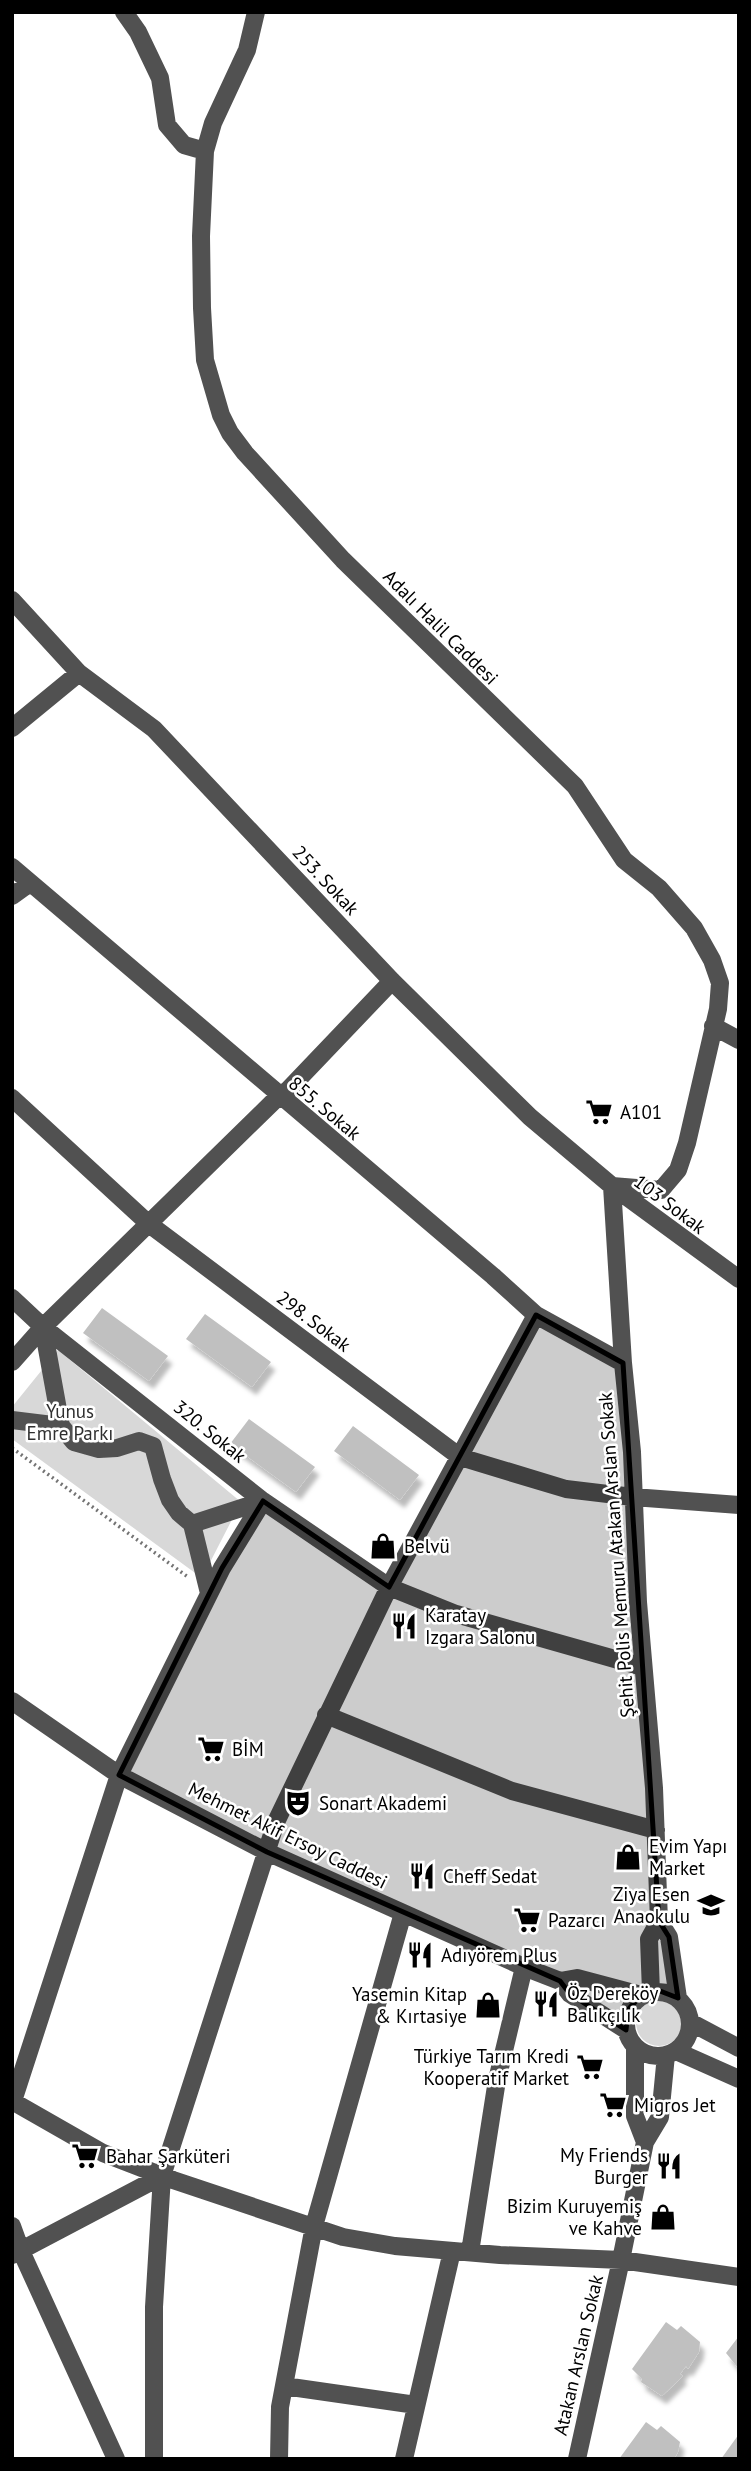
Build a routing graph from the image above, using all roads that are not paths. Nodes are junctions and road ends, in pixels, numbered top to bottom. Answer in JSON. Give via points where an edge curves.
{"nodes":[{"id":1,"x":124,"y":12,"type":"edge"},
{"id":2,"x":256,"y":12,"type":"edge"},
{"id":3,"x":205,"y":151,"type":"junction"},
{"id":4,"x":12,"y":600,"type":"edge"},
{"id":5,"x":79,"y":673,"type":"junction"},
{"id":6,"x":12,"y":728,"type":"edge"},
{"id":7,"x":12,"y":867,"type":"edge"},
{"id":8,"x":30,"y":883,"type":"junction"},
{"id":9,"x":12,"y":896,"type":"edge"},
{"id":10,"x":392,"y":981,"type":"junction"},
{"id":11,"x":713,"y":1026,"type":"junction"},
{"id":12,"x":739,"y":1040,"type":"edge"},
{"id":13,"x":279,"y":1096,"type":"junction"},
{"id":14,"x":12,"y":1098,"type":"edge"},
{"id":15,"x":611,"y":1186,"type":"junction"},
{"id":16,"x":149,"y":1224,"type":"junction"},
{"id":17,"x":739,"y":1279,"type":"edge"},
{"id":18,"x":12,"y":1298,"type":"edge"},
{"id":19,"x":536,"y":1315,"type":"junction"},
{"id":20,"x":43,"y":1327,"type":"junction"},
{"id":21,"x":12,"y":1362,"type":"edge"},
{"id":22,"x":623,"y":1363,"type":"junction"},
{"id":23,"x":12,"y":1420,"type":"edge"},
{"id":24,"x":61,"y":1426,"type":"junction"},
{"id":25,"x":170,"y":1426,"type":"junction"},
{"id":26,"x":153,"y":1446,"type":"junction"},
{"id":27,"x":460,"y":1457,"type":"junction"},
{"id":28,"x":634,"y":1497,"type":"junction"},
{"id":29,"x":263,"y":1501,"type":"junction"},
{"id":30,"x":739,"y":1505,"type":"edge"},
{"id":31,"x":192,"y":1524,"type":"junction"},
{"id":32,"x":389,"y":1587,"type":"junction"},
{"id":33,"x":209,"y":1593,"type":"junction"},
{"id":34,"x":643,"y":1667,"type":"junction"},
{"id":35,"x":12,"y":1701,"type":"edge"},
{"id":36,"x":326,"y":1715,"type":"junction"},
{"id":37,"x":119,"y":1775,"type":"junction"},
{"id":38,"x":656,"y":1830,"type":"junction"},
{"id":39,"x":267,"y":1852,"type":"junction"},
{"id":40,"x":403,"y":1913,"type":"junction"},
{"id":41,"x":659,"y":1921,"type":"junction"},
{"id":42,"x":524,"y":1967,"type":"junction"},
{"id":43,"x":560,"y":1981,"type":"junction"},
{"id":44,"x":646,"y":1994,"type":"junction"},
{"id":45,"x":678,"y":1998,"type":"junction"},
{"id":46,"x":690,"y":2022,"type":"junction"},
{"id":47,"x":626,"y":2030,"type":"junction"},
{"id":48,"x":635,"y":2047,"type":"junction"},
{"id":49,"x":739,"y":2048,"type":"edge"},
{"id":50,"x":671,"y":2053,"type":"junction"},
{"id":51,"x":739,"y":2079,"type":"edge"},
{"id":52,"x":12,"y":2101,"type":"edge"},
{"id":53,"x":645,"y":2142,"type":"junction"},
{"id":54,"x":162,"y":2176,"type":"junction"},
{"id":55,"x":12,"y":2225,"type":"edge"},
{"id":56,"x":314,"y":2226,"type":"junction"},
{"id":57,"x":461,"y":2251,"type":"junction"},
{"id":58,"x":17,"y":2253,"type":"edge"},
{"id":59,"x":621,"y":2260,"type":"junction"},
{"id":60,"x":739,"y":2277,"type":"edge"},
{"id":61,"x":284,"y":2386,"type":"junction"},
{"id":62,"x":416,"y":2405,"type":"junction"},
{"id":63,"x":116,"y":2459,"type":"edge"},
{"id":64,"x":154,"y":2459,"type":"edge"},
{"id":65,"x":279,"y":2459,"type":"edge"},
{"id":66,"x":404,"y":2459,"type":"edge"},
{"id":67,"x":577,"y":2459,"type":"edge"}],
"edges":[{"from":1,"to":3,"type":"street","via":[[160,78],[167,125],[184,145]]},
{"from":2,"to":3,"type":"street","name":"Adalı Halil Caddesi","via":[[247,50]]},
{"from":3,"to":11,"type":"street","name":"Adalı Halil Caddesi","via":[[201,236],[205,360],[230,433],[343,560],[575,786],[624,860],[659,888],[694,928],[720,984]]},
{"from":4,"to":5,"type":"street","name":"253. Sokak"},
{"from":5,"to":6,"type":"street"},
{"from":5,"to":10,"type":"street","name":"253. Sokak","via":[[154,729]]},
{"from":7,"to":8,"type":"street","name":"855. Sokak"},
{"from":8,"to":9,"type":"street"},
{"from":8,"to":13,"type":"street","name":"855. Sokak"},
{"from":10,"to":13,"type":"street"},
{"from":10,"to":15,"type":"street","name":"253. Sokak","via":[[530,1117]]},
{"from":11,"to":12,"type":"street"},
{"from":11,"to":15,"type":"street","name":"Adalı Halil Caddesi","via":[[678,1170],[661,1190]]},
{"from":13,"to":16,"type":"street"},
{"from":13,"to":19,"type":"street","name":"855. Sokak"},
{"from":14,"to":16,"type":"street","name":"298. Sokak"},
{"from":15,"to":17,"type":"street","name":"103 Sokak"},
{"from":15,"to":22,"type":"street","name":"Şehit Polis Memuru Atakan Arslan Sokak"},
{"from":16,"to":20,"type":"street"},
{"from":16,"to":27,"type":"street","name":"298. Sokak"},
{"from":18,"to":20,"type":"street","name":"320. Sokak"},
{"from":19,"to":22,"type":"street","name":"855. Sokak"},
{"from":19,"to":27,"type":"street"},
{"from":20,"to":21,"type":"street"},
{"from":20,"to":24,"type":"street"},
{"from":20,"to":25,"type":"street","name":"320. Sokak"},
{"from":22,"to":28,"type":"street","name":"Şehit Polis Memuru Atakan Arslan Sokak"},
{"from":23,"to":24,"type":"street"},
{"from":24,"to":26,"type":"street","via":[[74,1442],[99,1449],[139,1441]]},
{"from":25,"to":26,"type":"street"},
{"from":25,"to":29,"type":"street","name":"320. Sokak"},
{"from":26,"to":31,"type":"street","via":[[170,1500]]},
{"from":27,"to":28,"type":"street","name":"298. Sokak","via":[[566,1489]]},
{"from":27,"to":32,"type":"street"},
{"from":28,"to":30,"type":"street","name":"298. Sokak"},
{"from":28,"to":34,"type":"street","name":"Şehit Polis Memuru Atakan Arslan Sokak"},
{"from":29,"to":31,"type":"street"},
{"from":29,"to":32,"type":"street","name":"320. Sokak"},
{"from":29,"to":33,"type":"street"},
{"from":31,"to":33,"type":"street"},
{"from":32,"to":34,"type":"street","name":"320. Sokak","via":[[456,1614]]},
{"from":32,"to":36,"type":"street"},
{"from":33,"to":37,"type":"street"},
{"from":34,"to":38,"type":"street","name":"Şehit Polis Memuru Atakan Arslan Sokak"},
{"from":35,"to":37,"type":"street","name":"Mehmet Akif Ersoy Caddesi"},
{"from":36,"to":38,"type":"street","via":[[512,1791]]},
{"from":36,"to":39,"type":"street","via":[[276,1822]]},
{"from":37,"to":39,"type":"street","name":"Mehmet Akif Ersoy Caddesi"},
{"from":37,"to":52,"type":"street"},
{"from":38,"to":41,"type":"street","name":"Şehit Polis Memuru Atakan Arslan Sokak"},
{"from":39,"to":40,"type":"street","name":"Mehmet Akif Ersoy Caddesi"},
{"from":39,"to":54,"type":"street"},
{"from":40,"to":42,"type":"street","name":"Mehmet Akif Ersoy Caddesi"},
{"from":40,"to":56,"type":"street"},
{"from":41,"to":44,"type":"street","via":[[649,1938]]},
{"from":41,"to":45,"type":"street","via":[[669,1937]]},
{"from":42,"to":43,"type":"street","name":"Mehmet Akif Ersoy Caddesi"},
{"from":42,"to":57,"type":"street"},
{"from":43,"to":44,"type":"street","via":[[577,1978]]},
{"from":43,"to":47,"type":"street","via":[[570,1994]]},
{"from":44,"to":45,"type":"street","via":[[664,1992]]},
{"from":44,"to":47,"type":"street","via":[[628,2010]]},
{"from":45,"to":46,"type":"street"},
{"from":46,"to":49,"type":"street"},
{"from":46,"to":50,"type":"street","via":[[684,2043]]},
{"from":47,"to":48,"type":"street"},
{"from":48,"to":50,"type":"street","via":[[655,2056]]},
{"from":48,"to":53,"type":"street","via":[[635,2116]]},
{"from":50,"to":51,"type":"street"},
{"from":50,"to":53,"type":"street","via":[[660,2117]]},
{"from":52,"to":54,"type":"street","via":[[103,2153]]},
{"from":53,"to":59,"type":"street","name":"Atakan Arslan Sokak"},
{"from":54,"to":56,"type":"street"},
{"from":54,"to":58,"type":"street"},
{"from":54,"to":64,"type":"street","via":[[154,2306]]},
{"from":55,"to":58,"type":"street"},
{"from":56,"to":57,"type":"street","via":[[343,2237],[395,2246]]},
{"from":56,"to":61,"type":"street"},
{"from":57,"to":59,"type":"street"},
{"from":57,"to":62,"type":"street"},
{"from":58,"to":63,"type":"street"},
{"from":59,"to":60,"type":"street"},
{"from":59,"to":67,"type":"street","name":"Atakan Arslan Sokak"},
{"from":61,"to":62,"type":"street"},
{"from":61,"to":65,"type":"street"},
{"from":62,"to":66,"type":"street"}]}
